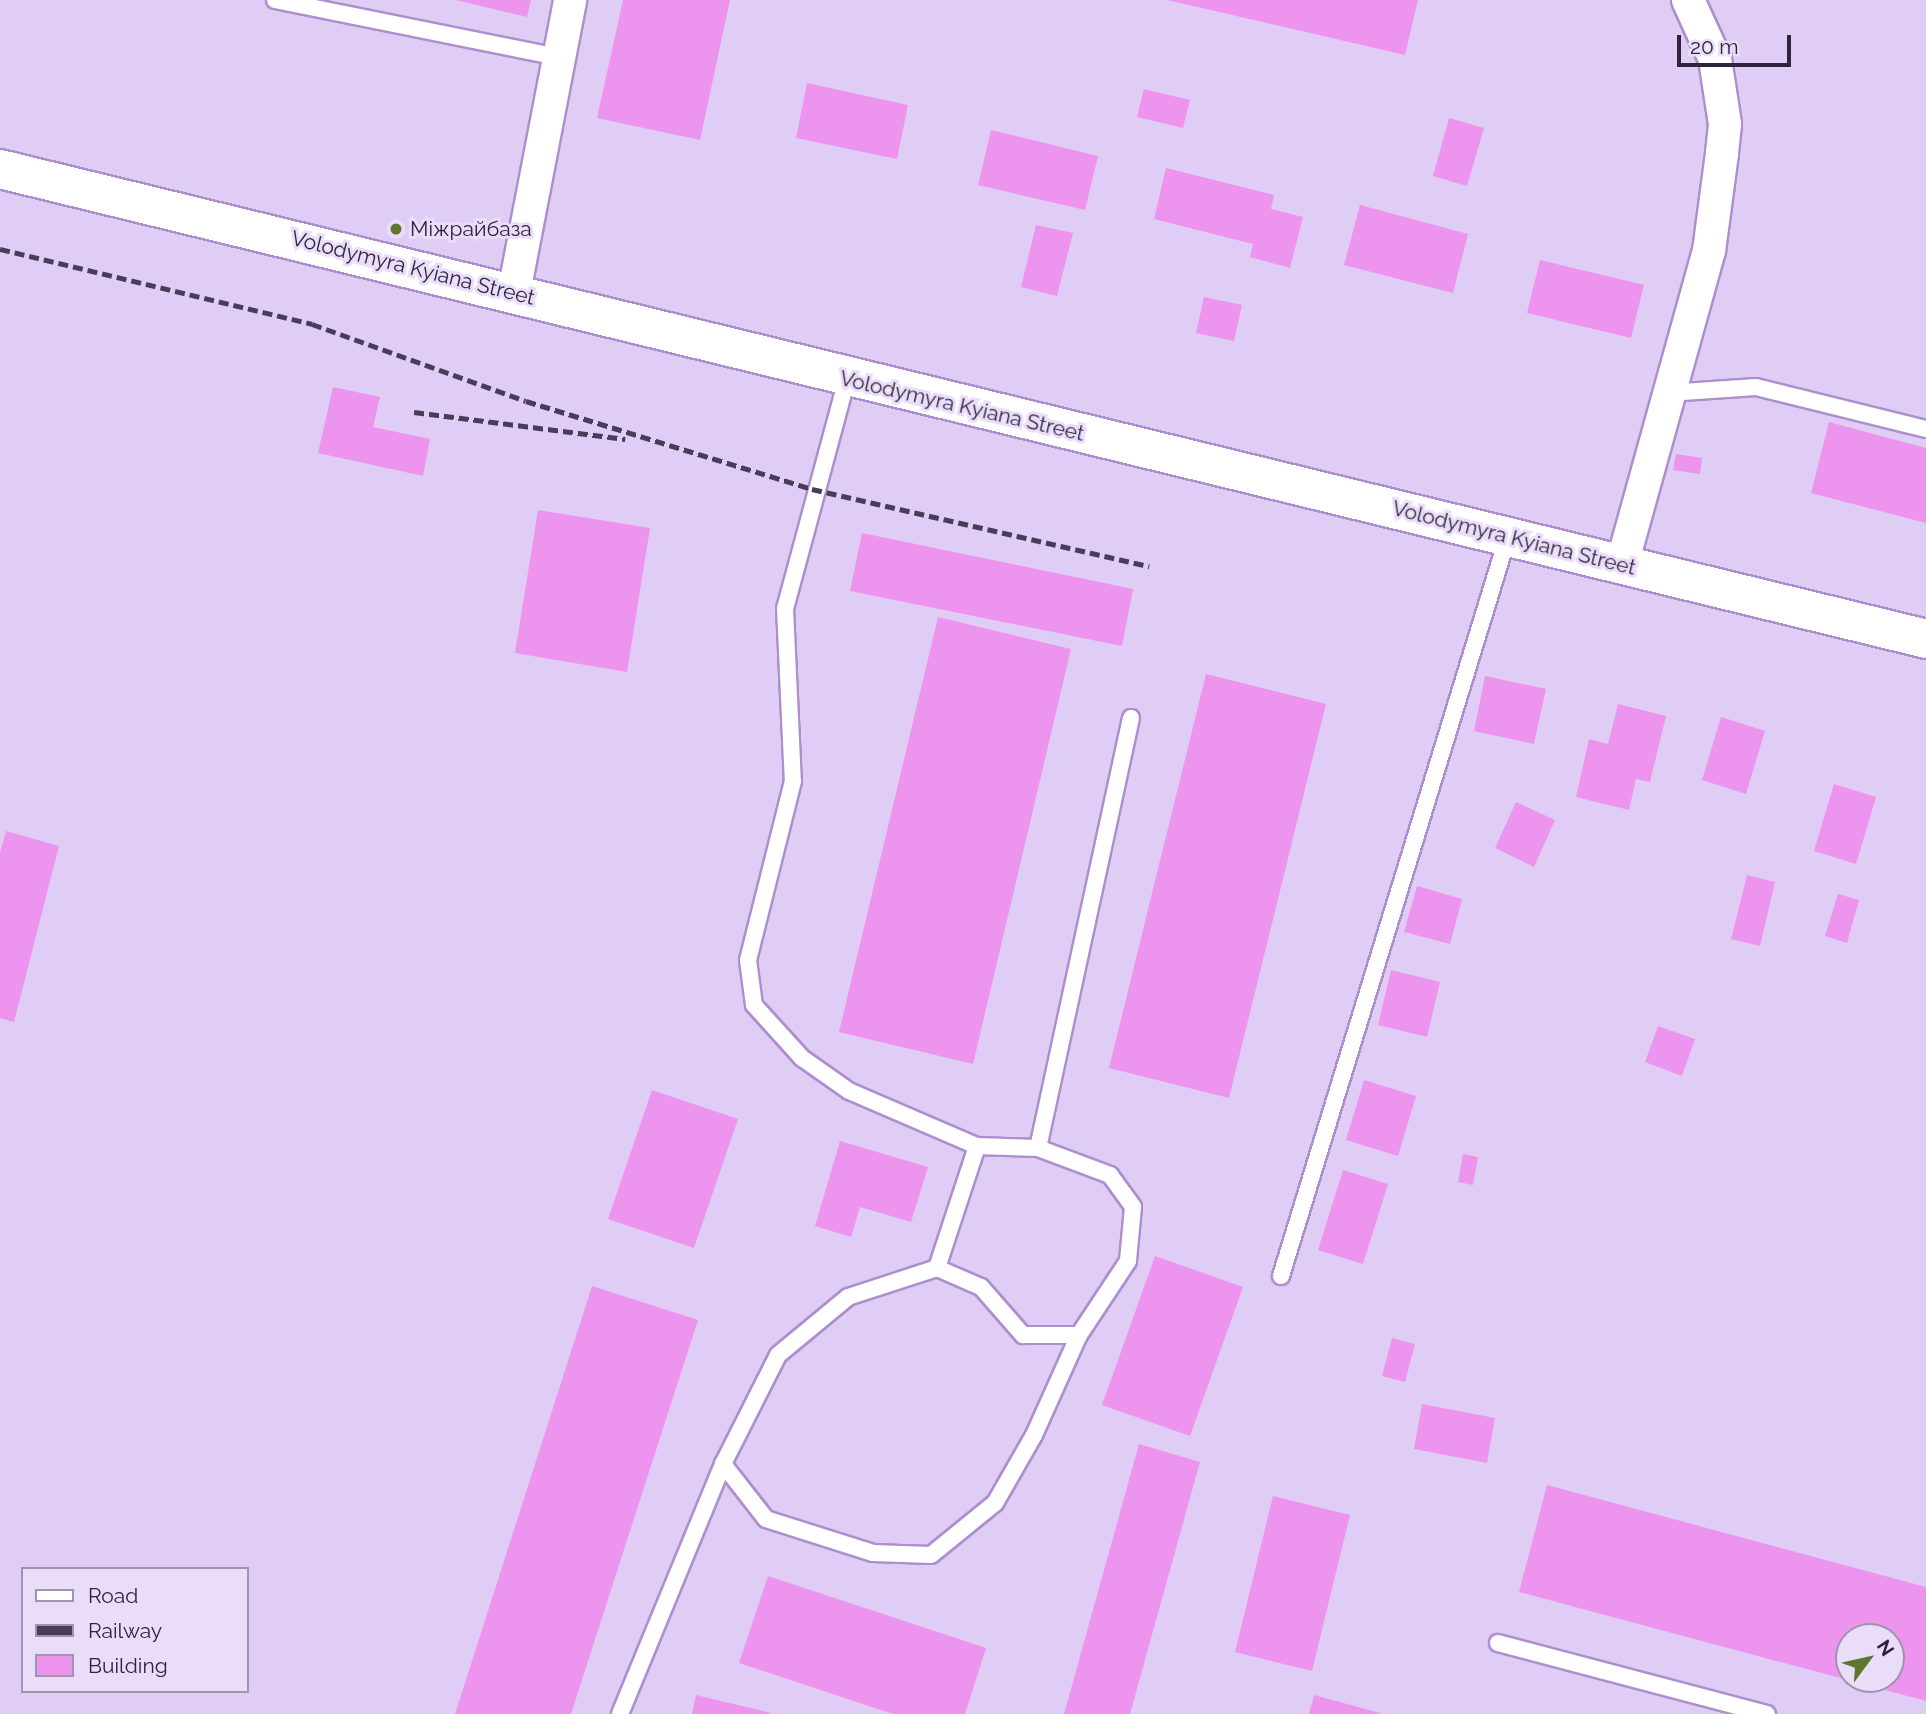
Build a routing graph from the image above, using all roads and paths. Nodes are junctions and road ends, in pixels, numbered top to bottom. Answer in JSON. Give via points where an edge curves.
{"nodes":[{"id":1,"x":275,"y":0,"type":"edge"},
{"id":2,"x":570,"y":0,"type":"edge"},
{"id":3,"x":1688,"y":0,"type":"edge"},
{"id":4,"x":563,"y":58,"type":"junction"},
{"id":5,"x":0,"y":169,"type":"edge"},
{"id":6,"x":514,"y":292,"type":"junction"},
{"id":7,"x":846,"y":379,"type":"junction"},
{"id":8,"x":1668,"y":393,"type":"junction"},
{"id":9,"x":1926,"y":429,"type":"edge"},
{"id":10,"x":1508,"y":536,"type":"junction"},
{"id":11,"x":1622,"y":564,"type":"junction"},
{"id":12,"x":1926,"y":639,"type":"edge"},
{"id":13,"x":1131,"y":718,"type":"dead end"},
{"id":14,"x":977,"y":1146,"type":"junction"},
{"id":15,"x":1038,"y":1148,"type":"junction"},
{"id":16,"x":937,"y":1268,"type":"junction"},
{"id":17,"x":1280,"y":1276,"type":"dead end"},
{"id":18,"x":1079,"y":1335,"type":"junction"},
{"id":19,"x":723,"y":1464,"type":"junction"},
{"id":20,"x":1498,"y":1643,"type":"dead end"},
{"id":21,"x":620,"y":1714,"type":"edge"},
{"id":22,"x":1767,"y":1714,"type":"edge"}],
"edges":[{"from":1,"to":4,"type":"lane"},
{"from":2,"to":4,"type":"street"},
{"from":3,"to":8,"type":"street","via":[[1715,59],[1725,124],[1709,251]]},
{"from":4,"to":6,"type":"street"},
{"from":5,"to":6,"type":"main road","name":"Volodymyra Kyiana Street"},
{"from":6,"to":7,"type":"main road","name":"Volodymyra Kyiana Street"},
{"from":7,"to":10,"type":"main road","name":"Volodymyra Kyiana Street"},
{"from":7,"to":14,"type":"lane","via":[[785,608],[793,780],[748,960],[754,1005],[802,1058],[849,1091]]},
{"from":8,"to":9,"type":"lane","via":[[1756,387]]},
{"from":8,"to":11,"type":"street"},
{"from":10,"to":11,"type":"main road","name":"Volodymyra Kyiana Street"},
{"from":10,"to":17,"type":"lane"},
{"from":11,"to":12,"type":"main road","name":"Volodymyra Kyiana Street"},
{"from":13,"to":15,"type":"lane"},
{"from":14,"to":15,"type":"lane"},
{"from":14,"to":16,"type":"lane"},
{"from":15,"to":18,"type":"lane","via":[[1110,1175],[1133,1207],[1128,1261]]},
{"from":16,"to":18,"type":"lane","via":[[981,1287],[1023,1335]]},
{"from":16,"to":19,"type":"lane","via":[[848,1297],[778,1355]]},
{"from":18,"to":19,"type":"lane","via":[[1034,1435],[995,1503],[931,1555],[873,1553],[766,1519]]},
{"from":19,"to":21,"type":"lane"},
{"from":20,"to":22,"type":"lane"}]}
